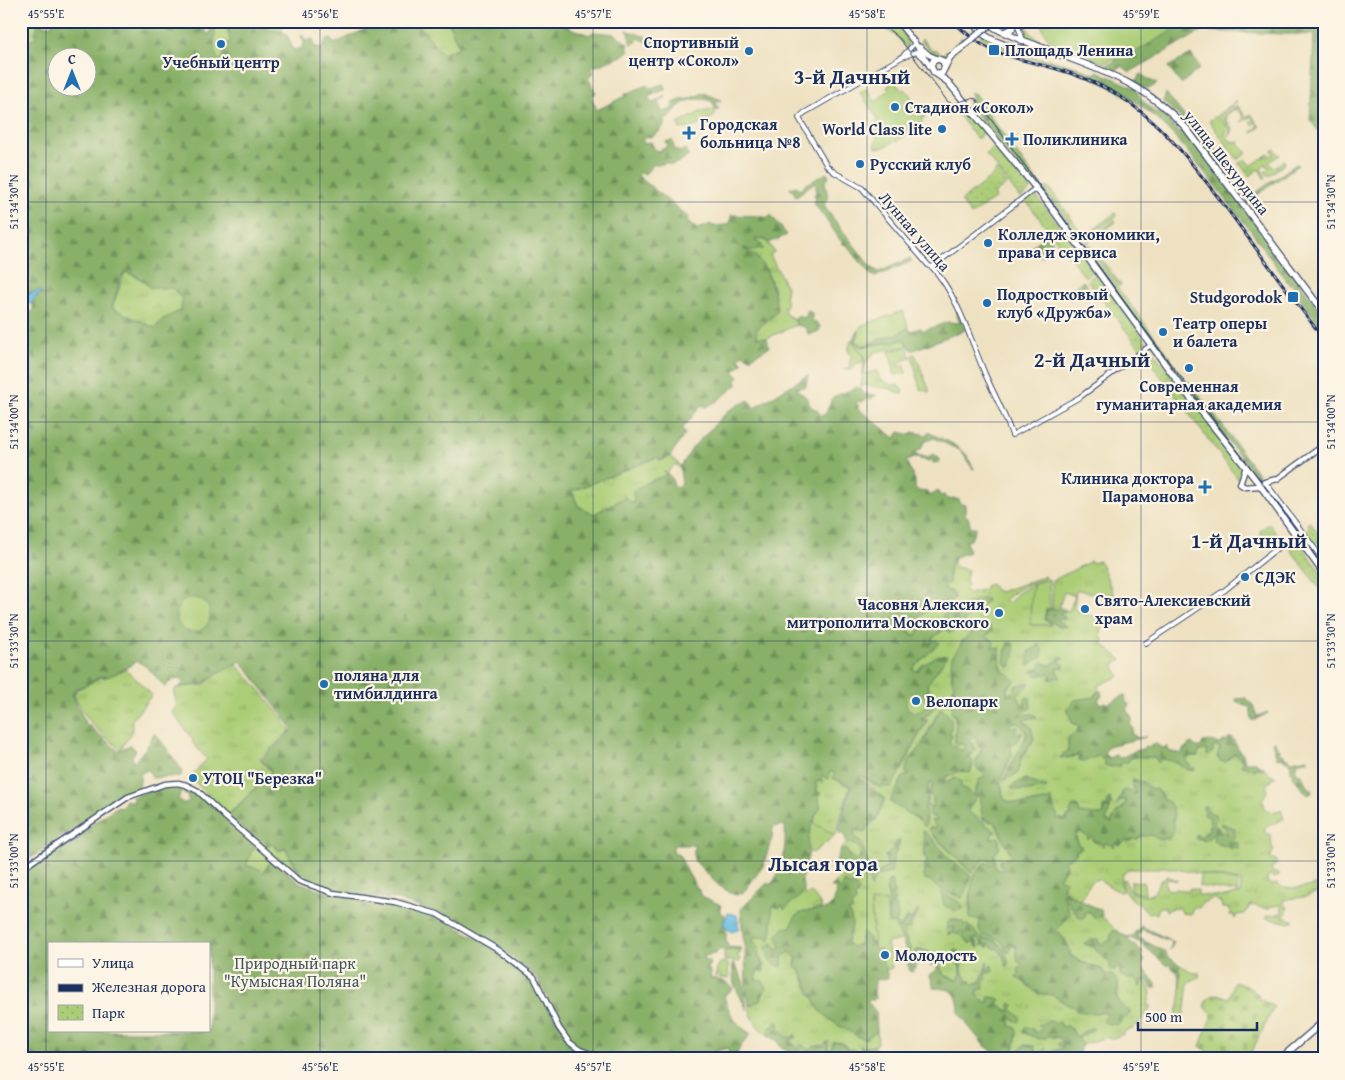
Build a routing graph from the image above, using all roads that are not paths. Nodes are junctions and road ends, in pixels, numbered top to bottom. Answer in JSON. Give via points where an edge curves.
{"nodes":[{"id":1,"x":897,"y":21,"type":"edge"},
{"id":2,"x":1015,"y":21,"type":"edge"},
{"id":3,"x":989,"y":23,"type":"edge"},
{"id":4,"x":977,"y":27,"type":"edge"},
{"id":5,"x":1003,"y":32,"type":"junction"},
{"id":6,"x":989,"y":38,"type":"junction"},
{"id":7,"x":1022,"y":40,"type":"junction"},
{"id":8,"x":916,"y":43,"type":"junction"},
{"id":9,"x":1038,"y":48,"type":"junction"},
{"id":10,"x":902,"y":56,"type":"junction"},
{"id":11,"x":924,"y":57,"type":"junction"},
{"id":12,"x":950,"y":57,"type":"junction"},
{"id":13,"x":936,"y":59,"type":"junction"},
{"id":14,"x":929,"y":66,"type":"junction"},
{"id":15,"x":945,"y":68,"type":"junction"},
{"id":16,"x":936,"y":73,"type":"junction"},
{"id":17,"x":948,"y":82,"type":"junction"},
{"id":18,"x":1036,"y":188,"type":"junction"},
{"id":19,"x":932,"y":267,"type":"junction"},
{"id":20,"x":1324,"y":313,"type":"edge"},
{"id":21,"x":1151,"y":345,"type":"junction"},
{"id":22,"x":1324,"y":445,"type":"edge"},
{"id":23,"x":1246,"y":467,"type":"junction"},
{"id":24,"x":1262,"y":483,"type":"junction"},
{"id":25,"x":1296,"y":534,"type":"junction"},
{"id":26,"x":1324,"y":561,"type":"edge"},
{"id":27,"x":1324,"y":574,"type":"edge"},
{"id":28,"x":1146,"y":643,"type":"dead end"},
{"id":29,"x":21,"y":869,"type":"edge"},
{"id":30,"x":1324,"y":1021,"type":"edge"},
{"id":31,"x":605,"y":1059,"type":"edge"},
{"id":32,"x":1280,"y":1059,"type":"edge"}],
"edges":[{"from":1,"to":8,"type":"main road"},
{"from":2,"to":5,"type":"main road","via":[[1012,29]]},
{"from":2,"to":7,"type":"street"},
{"from":3,"to":5,"type":"main road","name":"улица Шехурдина"},
{"from":3,"to":6,"type":"main road","via":[[998,33]]},
{"from":3,"to":12,"type":"main road","bridge":true},
{"from":4,"to":6,"type":"main road","name":"улица Шехурдина"},
{"from":5,"to":7,"type":"main road","name":"улица Шехурдина"},
{"from":6,"to":9,"type":"main road","name":"улица Шехурдина","via":[[1014,48]]},
{"from":7,"to":9,"type":"main road","name":"улица Шехурдина"},
{"from":8,"to":10,"type":"street"},
{"from":8,"to":11,"type":"main road"},
{"from":8,"to":13,"type":"main road"},
{"from":9,"to":20,"type":"main road","name":"улица Шехурдина","via":[[1126,81],[1170,111]]},
{"from":10,"to":11,"type":"street","via":[[916,52]]},
{"from":10,"to":19,"type":"street","name":"Лунная улица","via":[[799,118],[827,166],[862,188]]},
{"from":11,"to":14,"type":"main road"},
{"from":12,"to":13,"type":"main road"},
{"from":12,"to":15,"type":"main road"},
{"from":13,"to":14,"type":"main road"},
{"from":13,"to":15,"type":"main road","via":[[943,61]]},
{"from":14,"to":16,"type":"main road"},
{"from":15,"to":16,"type":"main road","via":[[942,73]]},
{"from":15,"to":17,"type":"main road"},
{"from":16,"to":17,"type":"main road"},
{"from":17,"to":18,"type":"main road"},
{"from":18,"to":19,"type":"street"},
{"from":18,"to":21,"type":"main road"},
{"from":19,"to":21,"type":"street","name":"Лунная улица","via":[[946,287],[967,330],[1012,435],[1080,397]]},
{"from":21,"to":23,"type":"main road"},
{"from":22,"to":24,"type":"main road","via":[[1280,477]]},
{"from":23,"to":24,"type":"main road"},
{"from":23,"to":24,"type":"main road","via":[[1242,486]]},
{"from":24,"to":25,"type":"main road"},
{"from":24,"to":26,"type":"street"},
{"from":25,"to":27,"type":"main road"},
{"from":25,"to":28,"type":"street","via":[[1225,590]]},
{"from":29,"to":31,"type":"main road","via":[[136,793],[173,783],[186,786],[198,791],[299,880],[333,893],[395,902],[431,912],[500,951],[534,977],[569,1042],[580,1050]]},
{"from":30,"to":32,"type":"main road"}]}
